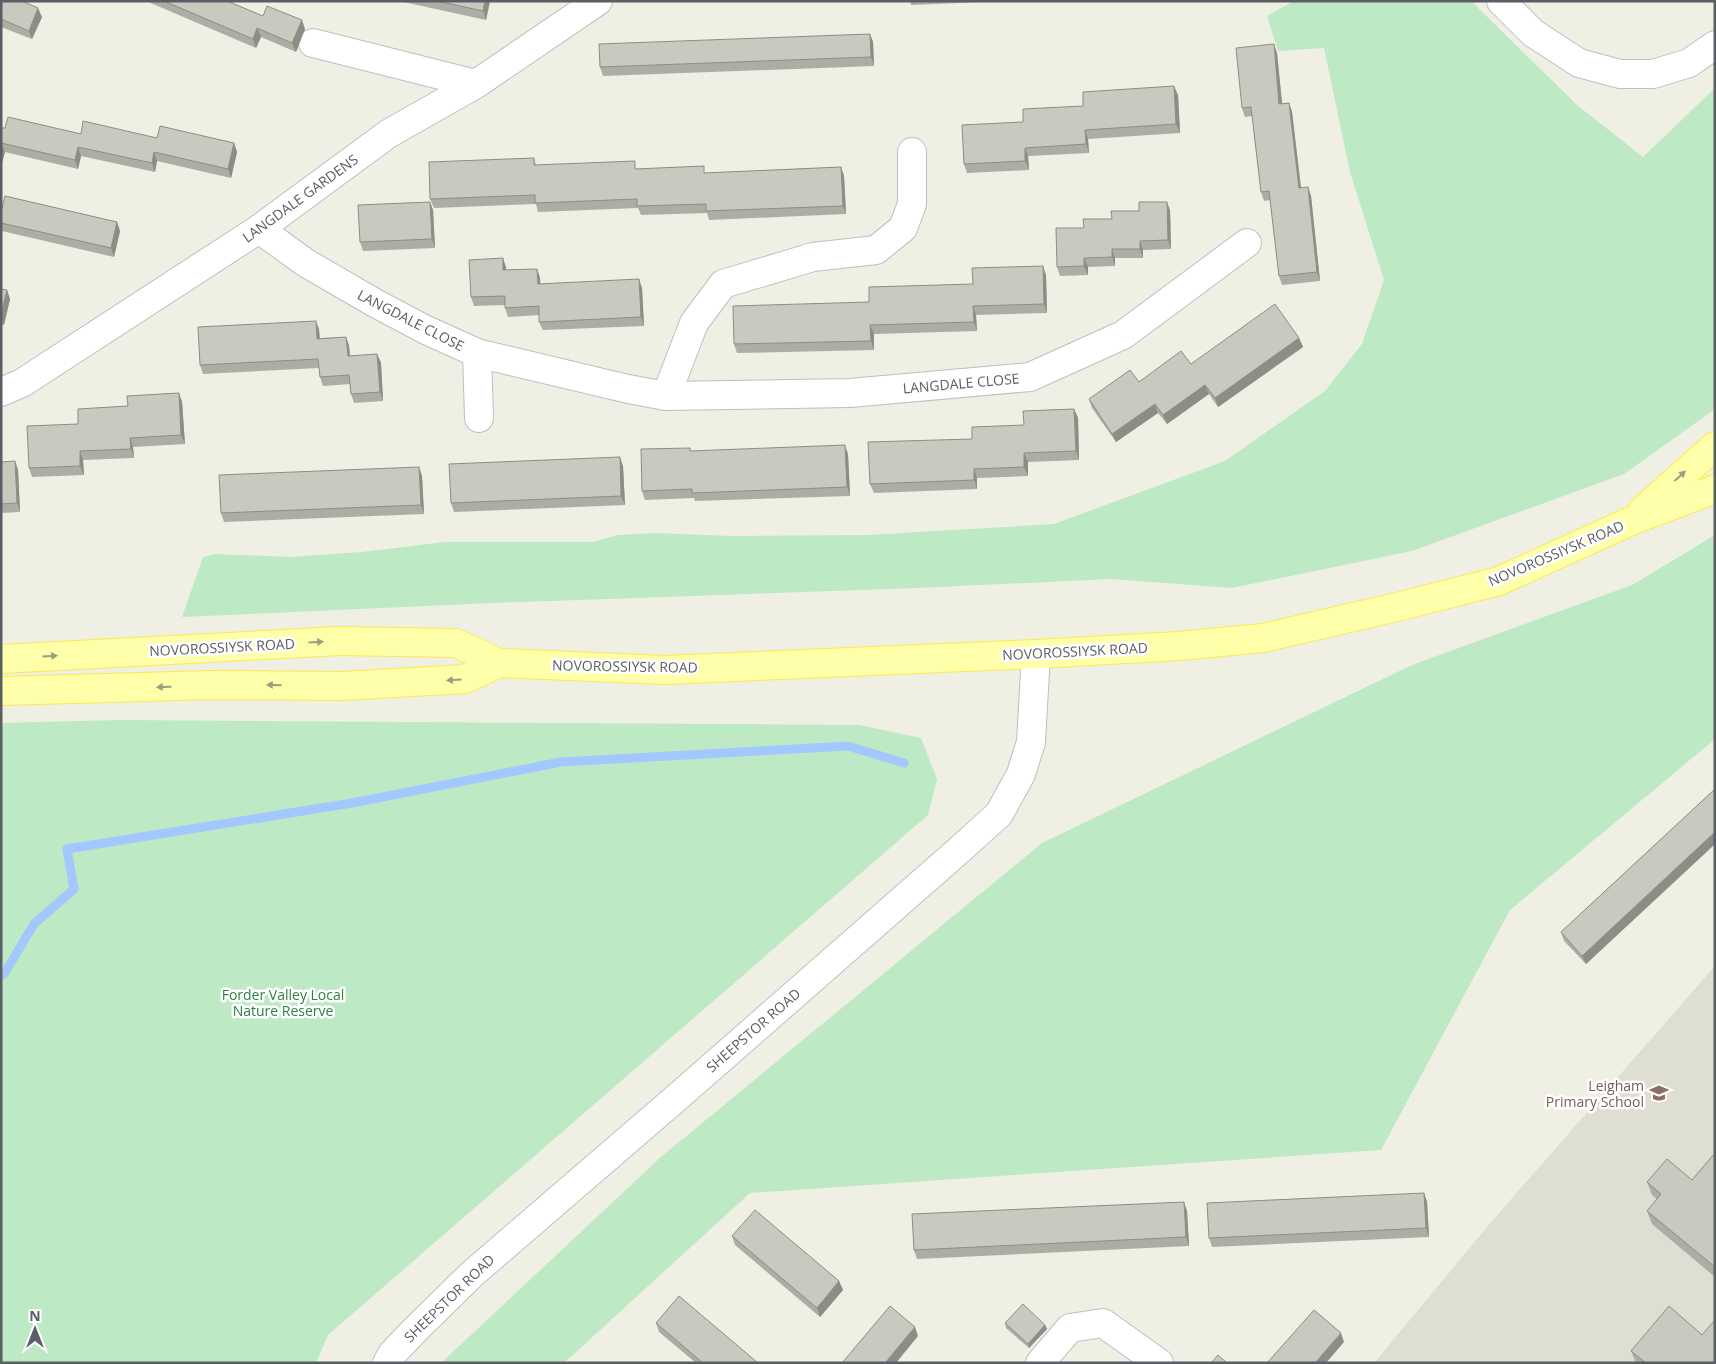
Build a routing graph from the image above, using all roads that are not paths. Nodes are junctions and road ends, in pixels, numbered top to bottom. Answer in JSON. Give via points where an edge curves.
{"nodes":[{"id":1,"x":598,"y":1,"type":"edge"},
{"id":2,"x":1501,"y":1,"type":"edge"},
{"id":3,"x":313,"y":43,"type":"dead end"},
{"id":4,"x":1715,"y":45,"type":"edge"},
{"id":5,"x":476,"y":84,"type":"junction"},
{"id":6,"x":912,"y":152,"type":"dead end"},
{"id":7,"x":259,"y":229,"type":"junction"},
{"id":8,"x":1247,"y":243,"type":"dead end"},
{"id":9,"x":477,"y":353,"type":"junction"},
{"id":10,"x":8,"y":384,"type":"edge"},
{"id":11,"x":666,"y":396,"type":"junction"},
{"id":12,"x":478,"y":418,"type":"dead end"},
{"id":13,"x":1715,"y":446,"type":"edge"},
{"id":14,"x":1715,"y":489,"type":"edge"},
{"id":15,"x":1631,"y":521,"type":"junction"},
{"id":16,"x":1036,"y":654,"type":"junction"},
{"id":17,"x":1,"y":659,"type":"edge"},
{"id":18,"x":499,"y":663,"type":"junction"},
{"id":19,"x":1,"y":691,"type":"edge"},
{"id":20,"x":1154,"y":1361,"type":"edge"},
{"id":21,"x":387,"y":1363,"type":"edge"},
{"id":22,"x":1040,"y":1363,"type":"edge"}],
"edges":[{"from":1,"to":5,"type":"street","name":"LANGDALE GARDENS"},
{"from":2,"to":4,"type":"street","via":[[1532,33],[1579,63],[1620,74],[1653,74],[1680,66]]},
{"from":3,"to":5,"type":"street"},
{"from":5,"to":7,"type":"street","name":"LANGDALE GARDENS","via":[[388,134]]},
{"from":6,"to":11,"type":"street","via":[[912,204],[903,228],[876,250],[813,257],[722,284],[694,323]]},
{"from":7,"to":9,"type":"street","name":"LANGDALE CLOSE","via":[[306,263],[375,303]]},
{"from":7,"to":10,"type":"street","name":"LANGDALE GARDENS"},
{"from":8,"to":11,"type":"street","name":"LANGDALE CLOSE","via":[[1123,335],[1030,377],[850,392]]},
{"from":9,"to":11,"type":"street","name":"LANGDALE CLOSE"},
{"from":9,"to":12,"type":"street"},
{"from":15,"to":13,"type":"main road","name":"NOVOROSSIYSK ROAD","one_way":true},
{"from":14,"to":15,"type":"main road","name":"NOVOROSSIYSK ROAD"},
{"from":15,"to":16,"type":"main road","name":"NOVOROSSIYSK ROAD","via":[[1499,581],[1263,638]]},
{"from":16,"to":18,"type":"main road","name":"NOVOROSSIYSK ROAD","via":[[665,670]]},
{"from":16,"to":21,"type":"street","name":"SHEEPSTOR ROAD","via":[[1031,742],[1021,774],[999,814],[472,1274],[392,1354]]},
{"from":17,"to":18,"type":"main road","name":"NOVOROSSIYSK ROAD","one_way":true,"via":[[339,641],[456,643]]},
{"from":18,"to":19,"type":"main road","name":"NOVOROSSIYSK ROAD","one_way":true,"via":[[465,679],[361,685],[212,684]]},
{"from":20,"to":22,"type":"street","via":[[1103,1323],[1070,1328]]}]}
